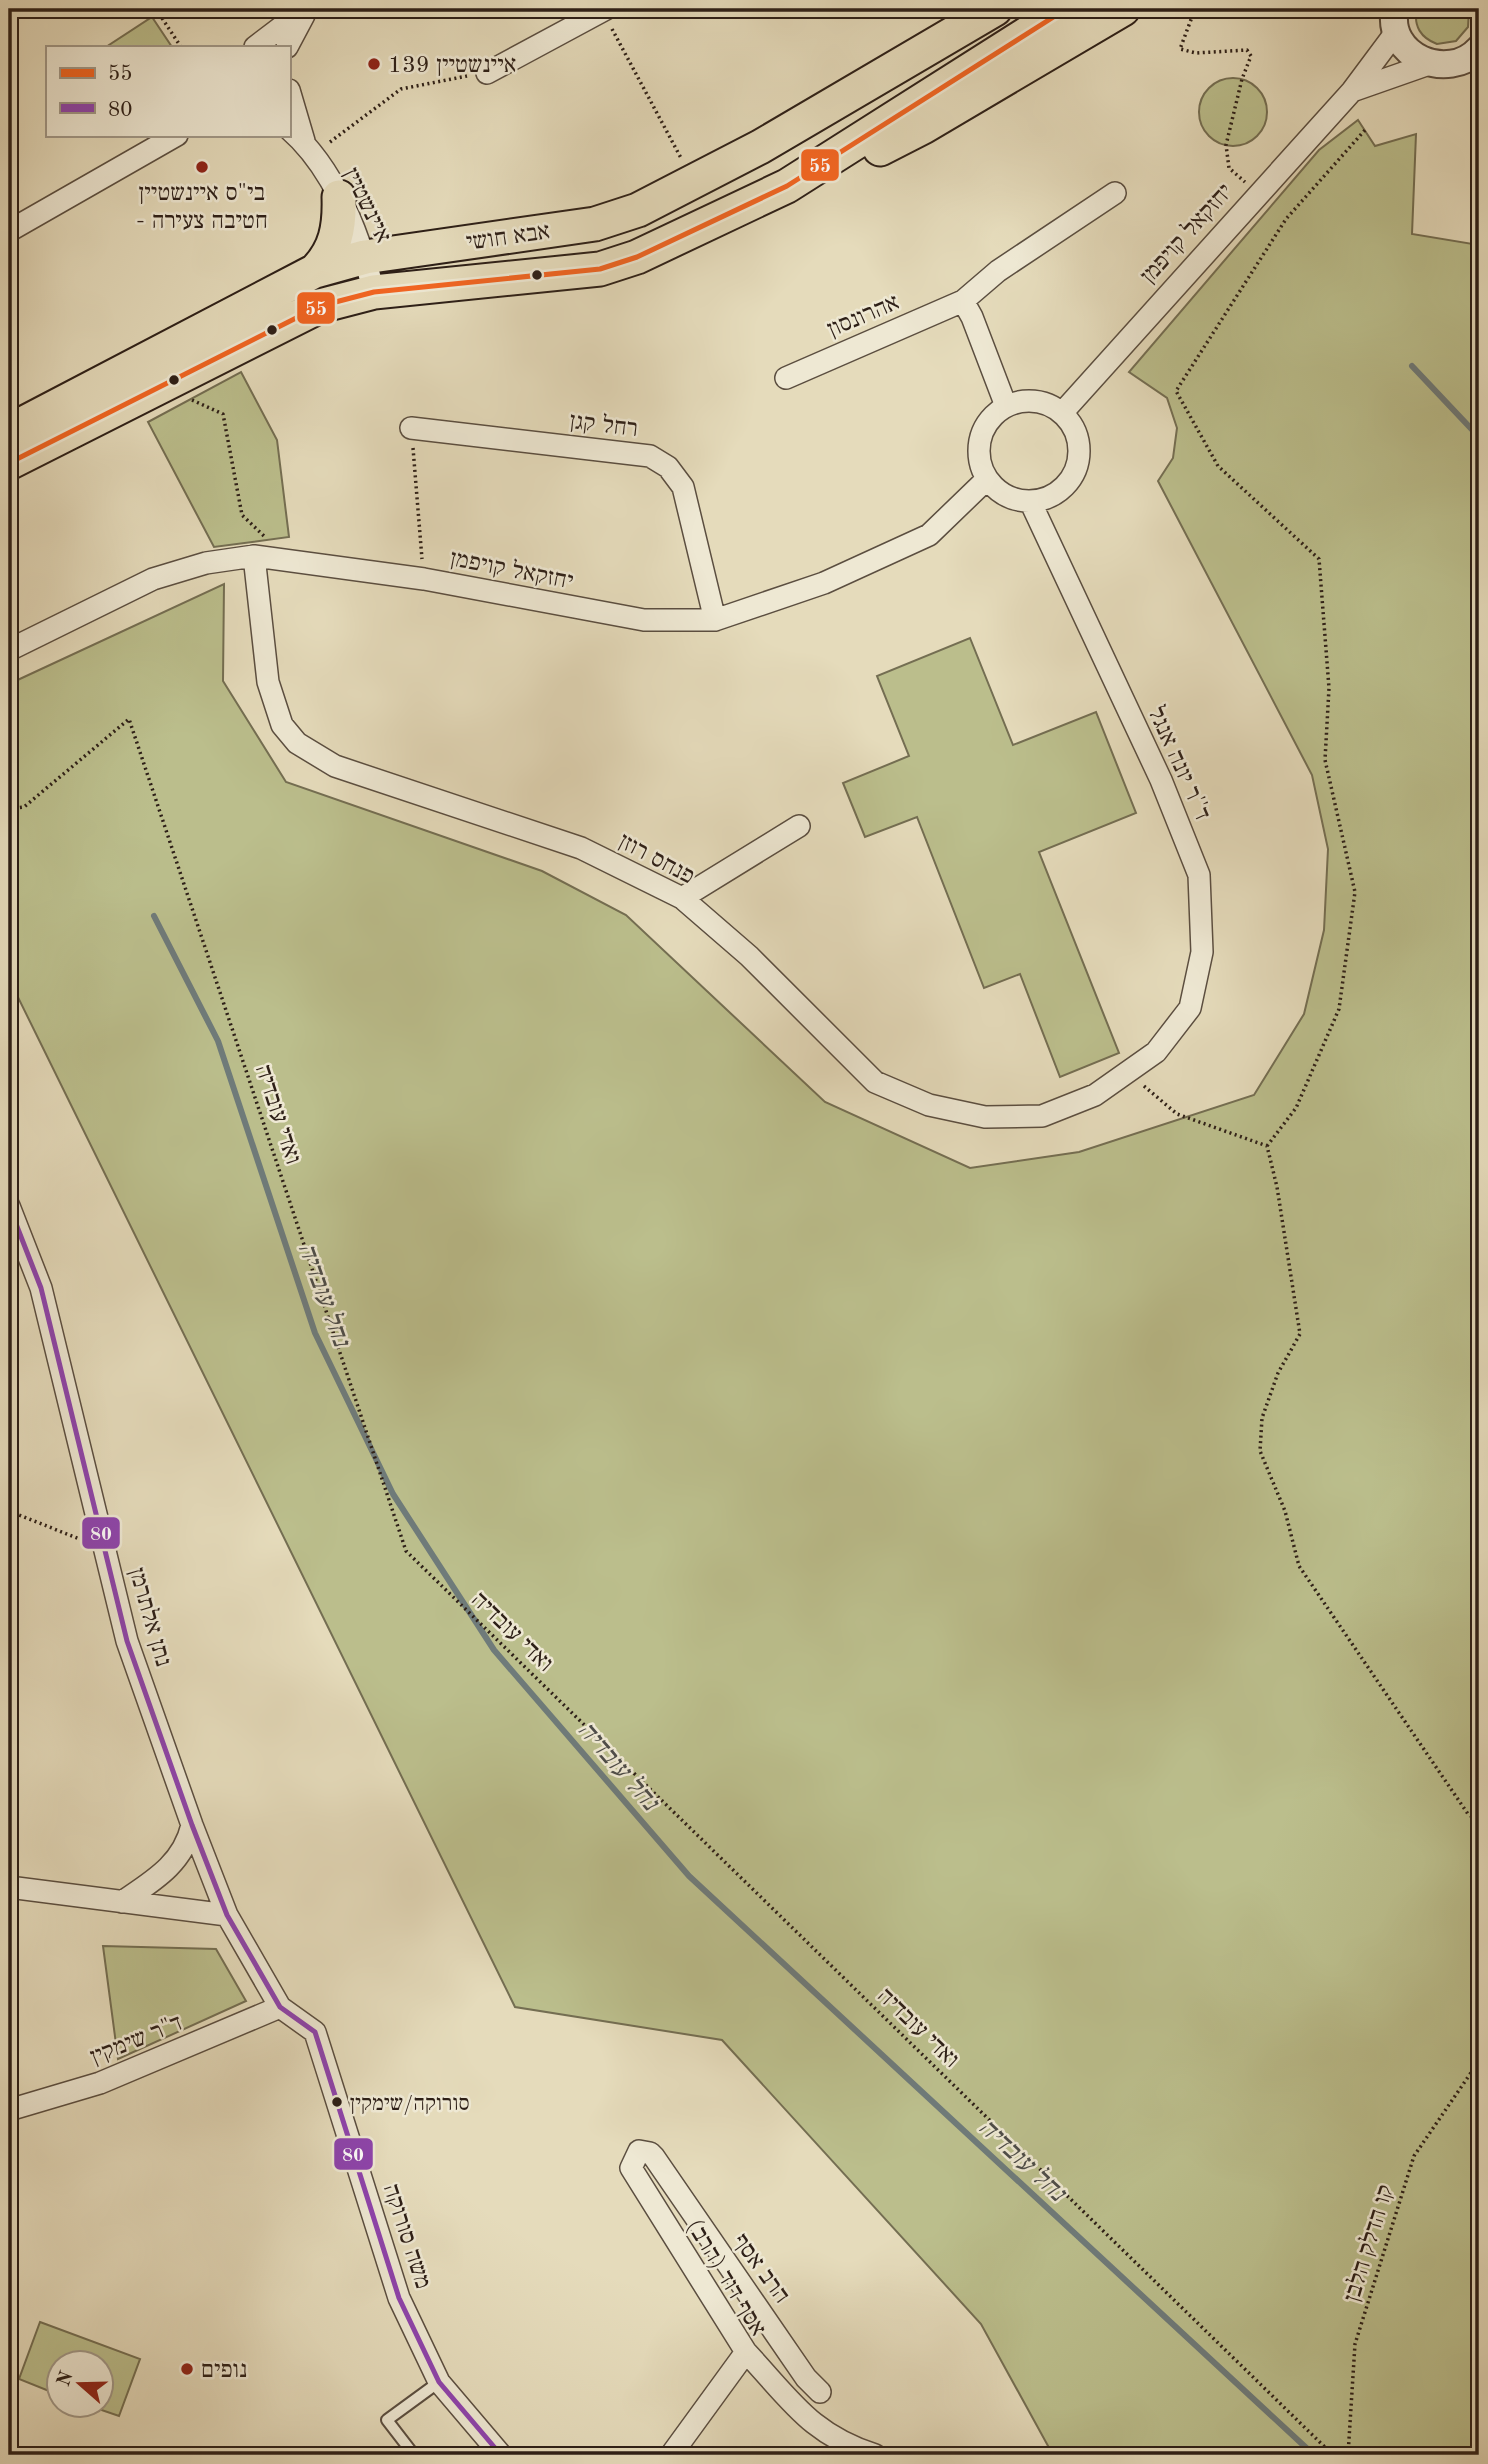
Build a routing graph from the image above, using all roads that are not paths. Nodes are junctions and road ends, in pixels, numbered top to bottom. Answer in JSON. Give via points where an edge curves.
{"nodes":[{"id":1,"x":307,"y":9,"type":"edge"},
{"id":2,"x":995,"y":9,"type":"edge"},
{"id":3,"x":1066,"y":9,"type":"edge"},
{"id":4,"x":1123,"y":9,"type":"edge"},
{"id":5,"x":605,"y":10,"type":"edge"},
{"id":6,"x":1396,"y":21,"type":"edge"},
{"id":7,"x":256,"y":46,"type":"edge"},
{"id":8,"x":288,"y":46,"type":"edge"},
{"id":9,"x":1473,"y":59,"type":"edge"},
{"id":10,"x":1429,"y":64,"type":"junction"},
{"id":11,"x":487,"y":73,"type":"road end"},
{"id":12,"x":1352,"y":91,"type":"junction"},
{"id":13,"x":290,"y":93,"type":"edge"},
{"id":14,"x":290,"y":130,"type":"edge"},
{"id":15,"x":175,"y":136,"type":"edge"},
{"id":16,"x":309,"y":151,"type":"junction"},
{"id":17,"x":787,"y":186,"type":"junction"},
{"id":18,"x":1115,"y":193,"type":"dead end"},
{"id":19,"x":339,"y":197,"type":"junction"},
{"id":20,"x":9,"y":231,"type":"edge"},
{"id":21,"x":365,"y":257,"type":"junction"},
{"id":22,"x":315,"y":271,"type":"junction"},
{"id":23,"x":374,"y":292,"type":"junction"},
{"id":24,"x":963,"y":301,"type":"junction"},
{"id":25,"x":786,"y":378,"type":"dead end"},
{"id":26,"x":1006,"y":406,"type":"junction"},
{"id":27,"x":1062,"y":413,"type":"junction"},
{"id":28,"x":411,"y":428,"type":"road end"},
{"id":29,"x":9,"y":431,"type":"edge"},
{"id":30,"x":9,"y":463,"type":"edge"},
{"id":31,"x":987,"y":479,"type":"junction"},
{"id":32,"x":1030,"y":502,"type":"junction"},
{"id":33,"x":254,"y":556,"type":"junction"},
{"id":34,"x":715,"y":620,"type":"junction"},
{"id":35,"x":9,"y":650,"type":"edge"},
{"id":36,"x":799,"y":826,"type":"dead end"},
{"id":37,"x":682,"y":898,"type":"junction"},
{"id":38,"x":1156,"y":1052,"type":"joint"},
{"id":39,"x":9,"y":1206,"type":"edge"},
{"id":40,"x":192,"y":1825,"type":"junction"},
{"id":41,"x":9,"y":1887,"type":"edge"},
{"id":42,"x":122,"y":1902,"type":"junction"},
{"id":43,"x":227,"y":1915,"type":"junction"},
{"id":44,"x":280,"y":2007,"type":"junction"},
{"id":45,"x":9,"y":2109,"type":"edge"},
{"id":46,"x":635,"y":2155,"type":"joint"},
{"id":47,"x":746,"y":2352,"type":"junction"},
{"id":48,"x":439,"y":2382,"type":"junction"},
{"id":49,"x":820,"y":2392,"type":"dead end"},
{"id":50,"x":414,"y":2455,"type":"edge"},
{"id":51,"x":500,"y":2455,"type":"edge"},
{"id":52,"x":671,"y":2455,"type":"edge"},
{"id":53,"x":875,"y":2455,"type":"edge"}],
"edges":[{"from":1,"to":7,"type":"street"},
{"from":1,"to":8,"type":"street"},
{"from":2,"to":21,"type":"main road","name":"אבא חושי","via":[[760,148],[638,210],[596,224]]},
{"from":3,"to":17,"type":"main road","name":"אבא חושי"},
{"from":4,"to":17,"type":"main road","via":[[923,127],[838,170]]},
{"from":5,"to":11,"type":"street"},
{"from":6,"to":10,"type":"street","via":[[1415,57]]},
{"from":6,"to":12,"type":"street","name":"יחזקאל קויפמן"},
{"from":9,"to":10,"type":"street"},
{"from":10,"to":12,"type":"street","name":"יחזקאל קויפמן"},
{"from":12,"to":27,"type":"street","name":"יחזקאל קויפמן"},
{"from":13,"to":16,"type":"street","name":"איינשטיין"},
{"from":14,"to":16,"type":"street","name":"איינשטיין"},
{"from":15,"to":20,"type":"street"},
{"from":16,"to":19,"type":"street","name":"איינשטיין"},
{"from":17,"to":23,"type":"main road","name":"אבא חושי","via":[[669,243],[600,269]]},
{"from":18,"to":24,"type":"street","name":"אהרונסון","via":[[998,271]]},
{"from":19,"to":21,"type":"street","name":"איינשטיין"},
{"from":19,"to":22,"type":"main road","via":[[339,229],[329,255]]},
{"from":21,"to":22,"type":"main road","name":"אבא חושי"},
{"from":21,"to":23,"type":"street","name":"איינשטיין"},
{"from":22,"to":29,"type":"main road","name":"אבא חושי"},
{"from":23,"to":30,"type":"main road","name":"אבא חושי","via":[[320,306]]},
{"from":24,"to":25,"type":"street","name":"אהרונסון"},
{"from":24,"to":26,"type":"street"},
{"from":26,"to":27,"type":"street","via":[[1035,401]]},
{"from":26,"to":31,"type":"street","via":[[993,416],[981,438],[980,464]]},
{"from":27,"to":32,"type":"street","via":[[1079,442],[1073,476],[1062,489]]},
{"from":28,"to":34,"type":"street","name":"רחל קגן","via":[[650,456],[668,467],[683,487]]},
{"from":31,"to":32,"type":"street","via":[[999,492]]},
{"from":31,"to":34,"type":"street","name":"יחזקאל קויפמן","via":[[929,535],[824,583]]},
{"from":32,"to":38,"type":"street","name":"ד''ר יונה אנגל","via":[[1161,780],[1199,875],[1202,952],[1190,1008]]},
{"from":33,"to":34,"type":"street","name":"יחזקאל קויפמן","via":[[424,579],[645,620]]},
{"from":33,"to":35,"type":"street","name":"יחזקאל קויפמן","via":[[206,563],[153,579]]},
{"from":33,"to":37,"type":"street","name":"פנחס רוזן","via":[[268,682],[282,725],[297,743],[335,766],[581,848]]},
{"from":36,"to":37,"type":"street"},
{"from":37,"to":38,"type":"street","name":"פנחס רוזן","via":[[749,956],[875,1082],[929,1105],[985,1117],[1042,1116],[1095,1095]]},
{"from":39,"to":40,"type":"street","name":"נתן אלתרמן","via":[[41,1288],[127,1641]]},
{"from":40,"to":42,"type":"street","via":[[188,1845],[166,1872]]},
{"from":40,"to":43,"type":"street","name":"נתן אלתרמן"},
{"from":41,"to":42,"type":"street"},
{"from":42,"to":43,"type":"street"},
{"from":43,"to":44,"type":"street","name":"משה סורוקה"},
{"from":44,"to":45,"type":"street","name":"ד\"ר שימקין","via":[[100,2083]]},
{"from":44,"to":48,"type":"street","name":"משה סורוקה","via":[[315,2032],[399,2298]]},
{"from":46,"to":47,"type":"street","name":"אסף דוד (הרב)","via":[[631,2168]]},
{"from":46,"to":49,"type":"street","name":"הרב אסף","via":[[644,2150],[654,2157]]},
{"from":47,"to":52,"type":"street","name":"אסף דוד (הרב)"},
{"from":47,"to":53,"type":"street","via":[[808,2421],[831,2438]]},
{"from":48,"to":50,"type":"lane","via":[[387,2420]]},
{"from":48,"to":51,"type":"street","name":"משה סורוקה"}]}
